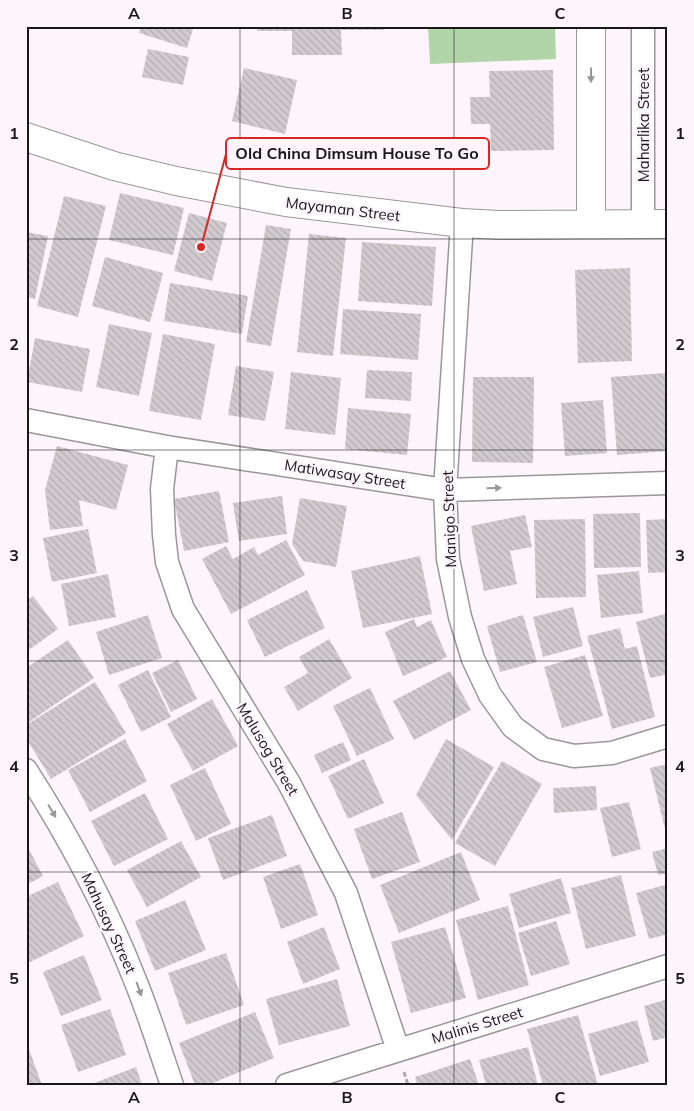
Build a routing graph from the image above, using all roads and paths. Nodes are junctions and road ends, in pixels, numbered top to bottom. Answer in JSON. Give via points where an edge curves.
{"nodes":[{"id":1,"x":590,"y":26,"type":"edge"},
{"id":2,"x":643,"y":26,"type":"edge"},
{"id":3,"x":26,"y":137,"type":"edge"},
{"id":4,"x":462,"y":223,"type":"junction"},
{"id":5,"x":592,"y":224,"type":"junction"},
{"id":6,"x":656,"y":224,"type":"edge"},
{"id":7,"x":26,"y":420,"type":"edge"},
{"id":8,"x":167,"y":447,"type":"junction"},
{"id":9,"x":668,"y":483,"type":"edge"},
{"id":10,"x":445,"y":490,"type":"junction"},
{"id":11,"x":668,"y":736,"type":"edge"},
{"id":12,"x":26,"y":770,"type":"edge"},
{"id":13,"x":668,"y":966,"type":"edge"},
{"id":14,"x":398,"y":1050,"type":"junction"},
{"id":15,"x":172,"y":1085,"type":"edge"},
{"id":16,"x":287,"y":1085,"type":"edge"}],
"edges":[{"from":1,"to":5,"type":"street","one_way":true},
{"from":2,"to":6,"type":"street","name":"Maharlika Street"},
{"from":3,"to":4,"type":"street","name":"Mayaman Street","via":[[114,166],[176,181],[286,202]]},
{"from":4,"to":5,"type":"street","name":"Mayaman Street"},
{"from":4,"to":10,"type":"street","name":"Manigo Street"},
{"from":5,"to":6,"type":"street","name":"Mayaman Street"},
{"from":7,"to":8,"type":"street","name":"Matiwasay Street"},
{"from":8,"to":10,"type":"street","name":"Matiwasay Street"},
{"from":8,"to":14,"type":"street","name":"Malusog Street","via":[[162,489],[164,535],[167,562],[184,610],[289,783],[346,893]]},
{"from":10,"to":9,"type":"street","name":"Matiwasay Street","one_way":true},
{"from":10,"to":11,"type":"street","name":"Manigo Street","via":[[448,559],[460,617],[476,666],[490,695],[513,727],[543,749],[574,756],[612,752]]},
{"from":12,"to":15,"type":"street","name":"Mahusay Street","one_way":true,"via":[[68,837],[100,898],[136,982]]},
{"from":13,"to":14,"type":"street","name":"Malinis Street"},
{"from":14,"to":16,"type":"street","name":"Malinis Street"}]}
